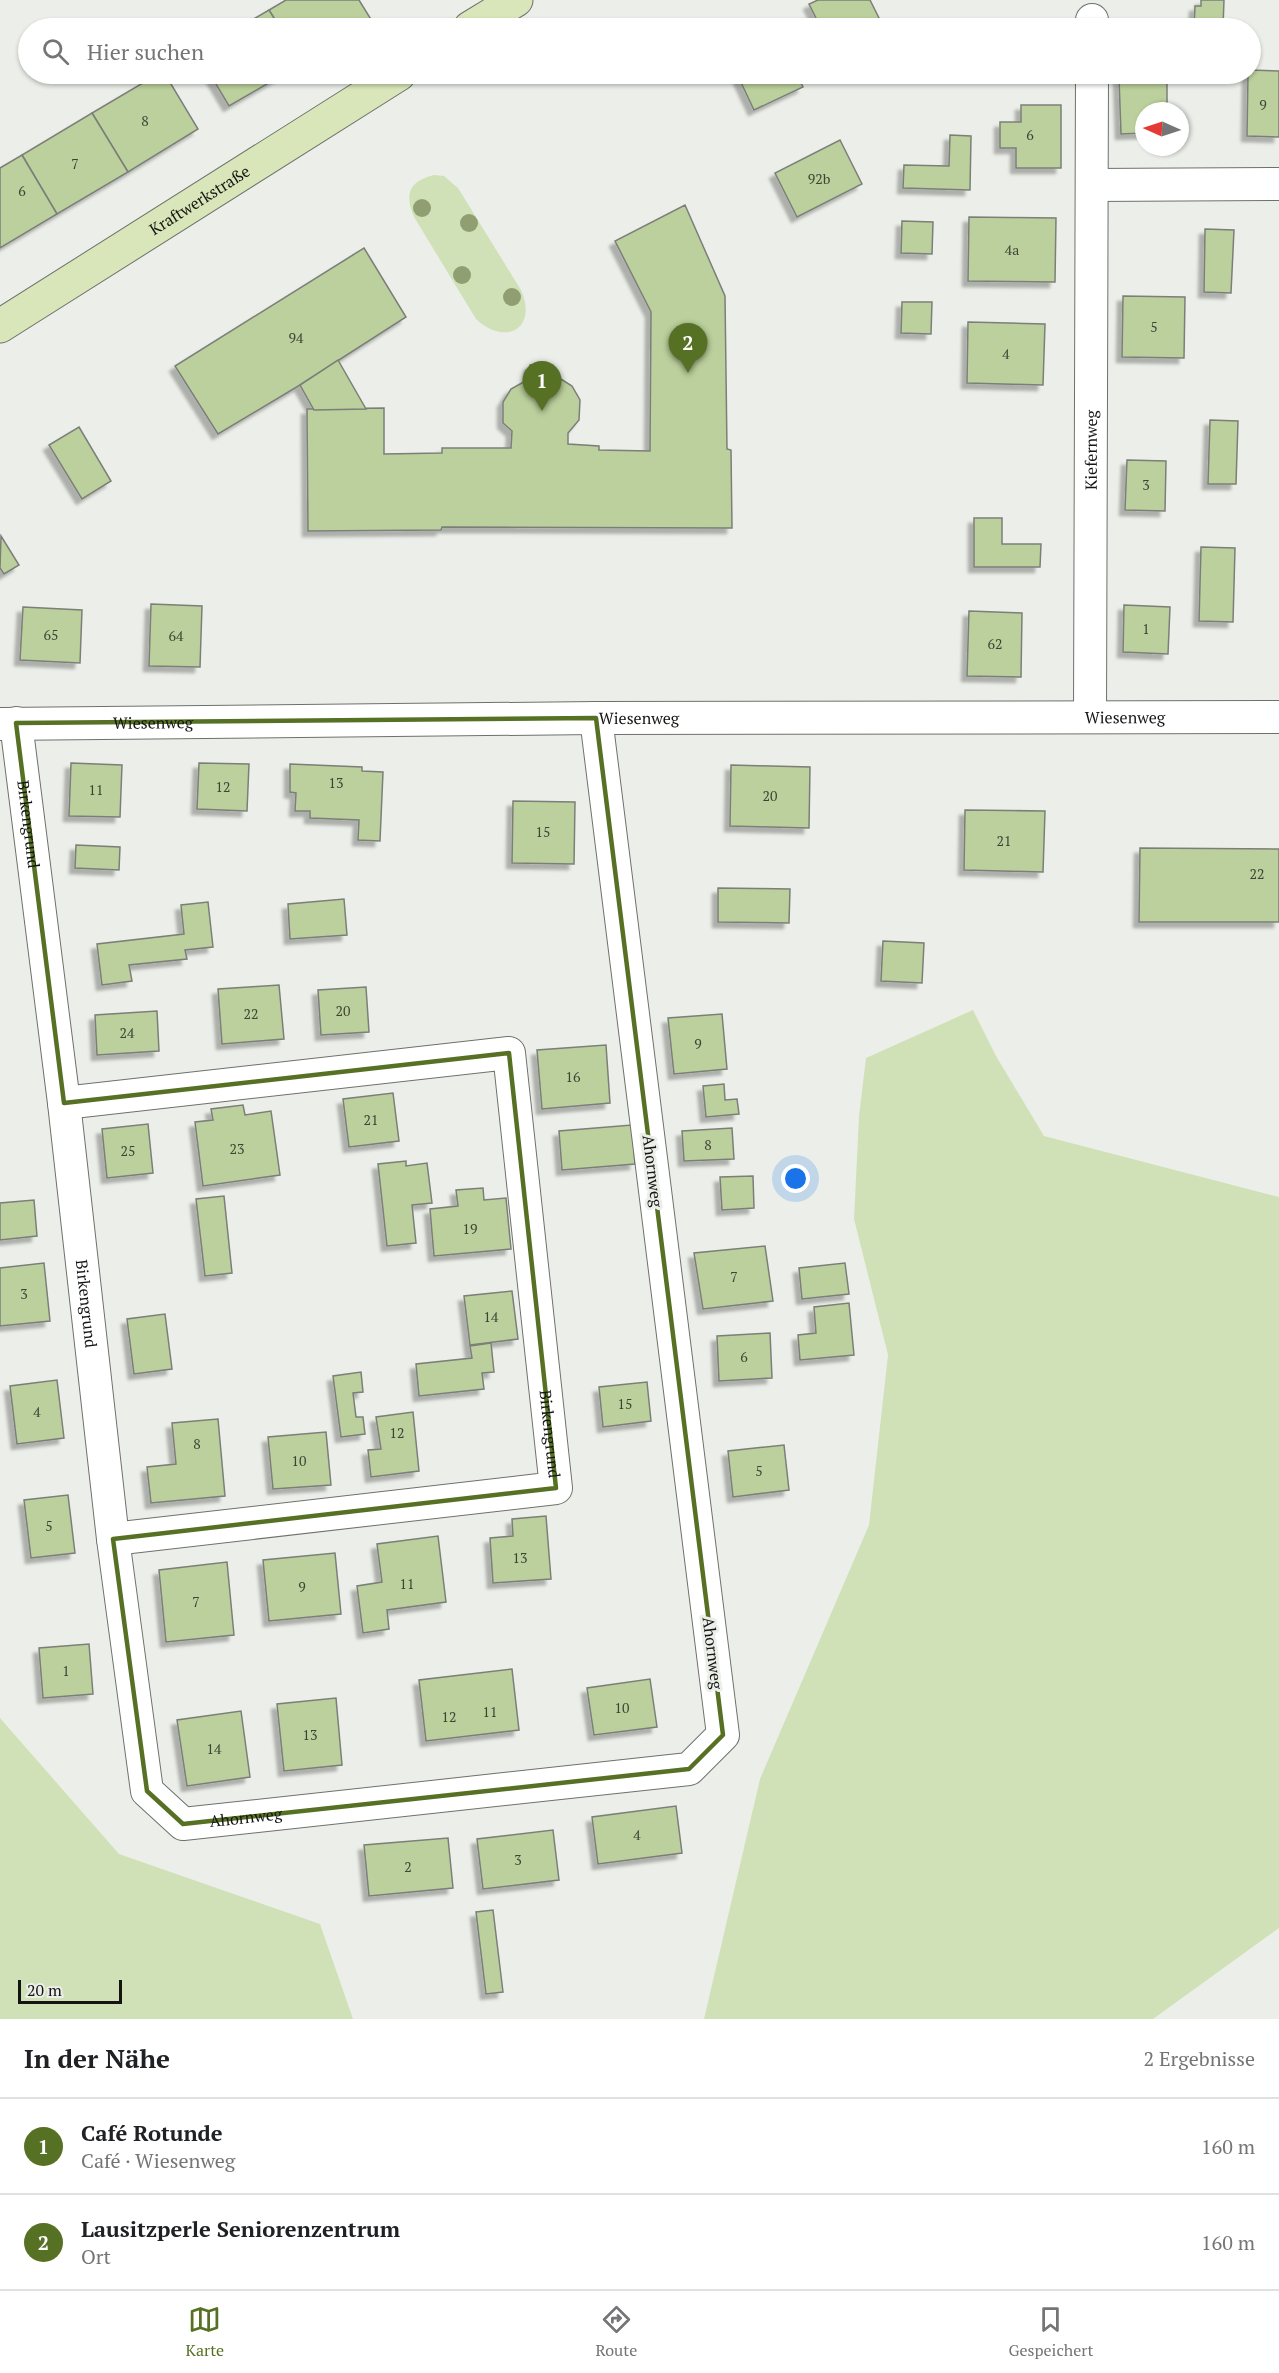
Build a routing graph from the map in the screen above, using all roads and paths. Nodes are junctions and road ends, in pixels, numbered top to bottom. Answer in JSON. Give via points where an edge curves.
{"nodes":[{"id":1,"x":516,"y":0,"type":"edge"},
{"id":2,"x":487,"y":18,"type":"edge"},
{"id":3,"x":383,"y":84,"type":"edge"},
{"id":4,"x":1092,"y":84,"type":"edge"},
{"id":5,"x":1279,"y":184,"type":"edge"},
{"id":6,"x":1092,"y":185,"type":"junction"},
{"id":7,"x":0,"y":326,"type":"edge"},
{"id":8,"x":1090,"y":716,"type":"junction"},
{"id":9,"x":1279,"y":717,"type":"edge"},
{"id":10,"x":596,"y":718,"type":"junction"},
{"id":11,"x":8,"y":724,"type":"edge"},
{"id":12,"x":64,"y":1103,"type":"junction"},
{"id":13,"x":113,"y":1539,"type":"junction"}],
"edges":[{"from":1,"to":2,"type":"main road"},
{"from":3,"to":7,"type":"main road","name":"Kraftwerkstraße"},
{"from":4,"to":6,"type":"street","name":"Kiefernweg"},
{"from":5,"to":6,"type":"street"},
{"from":6,"to":8,"type":"street","name":"Kiefernweg"},
{"from":8,"to":9,"type":"street","name":"Wiesenweg"},
{"from":8,"to":10,"type":"street","name":"Wiesenweg"},
{"from":10,"to":11,"type":"street","name":"Wiesenweg"},
{"from":10,"to":13,"type":"street","name":"Ahornweg","via":[[723,1735],[689,1769],[183,1824],[147,1791]]},
{"from":11,"to":12,"type":"street","name":"Birkengrund"},
{"from":12,"to":13,"type":"street","name":"Birkengrund"},
{"from":12,"to":13,"type":"street","name":"Birkengrund","via":[[509,1053],[556,1488]]}]}
